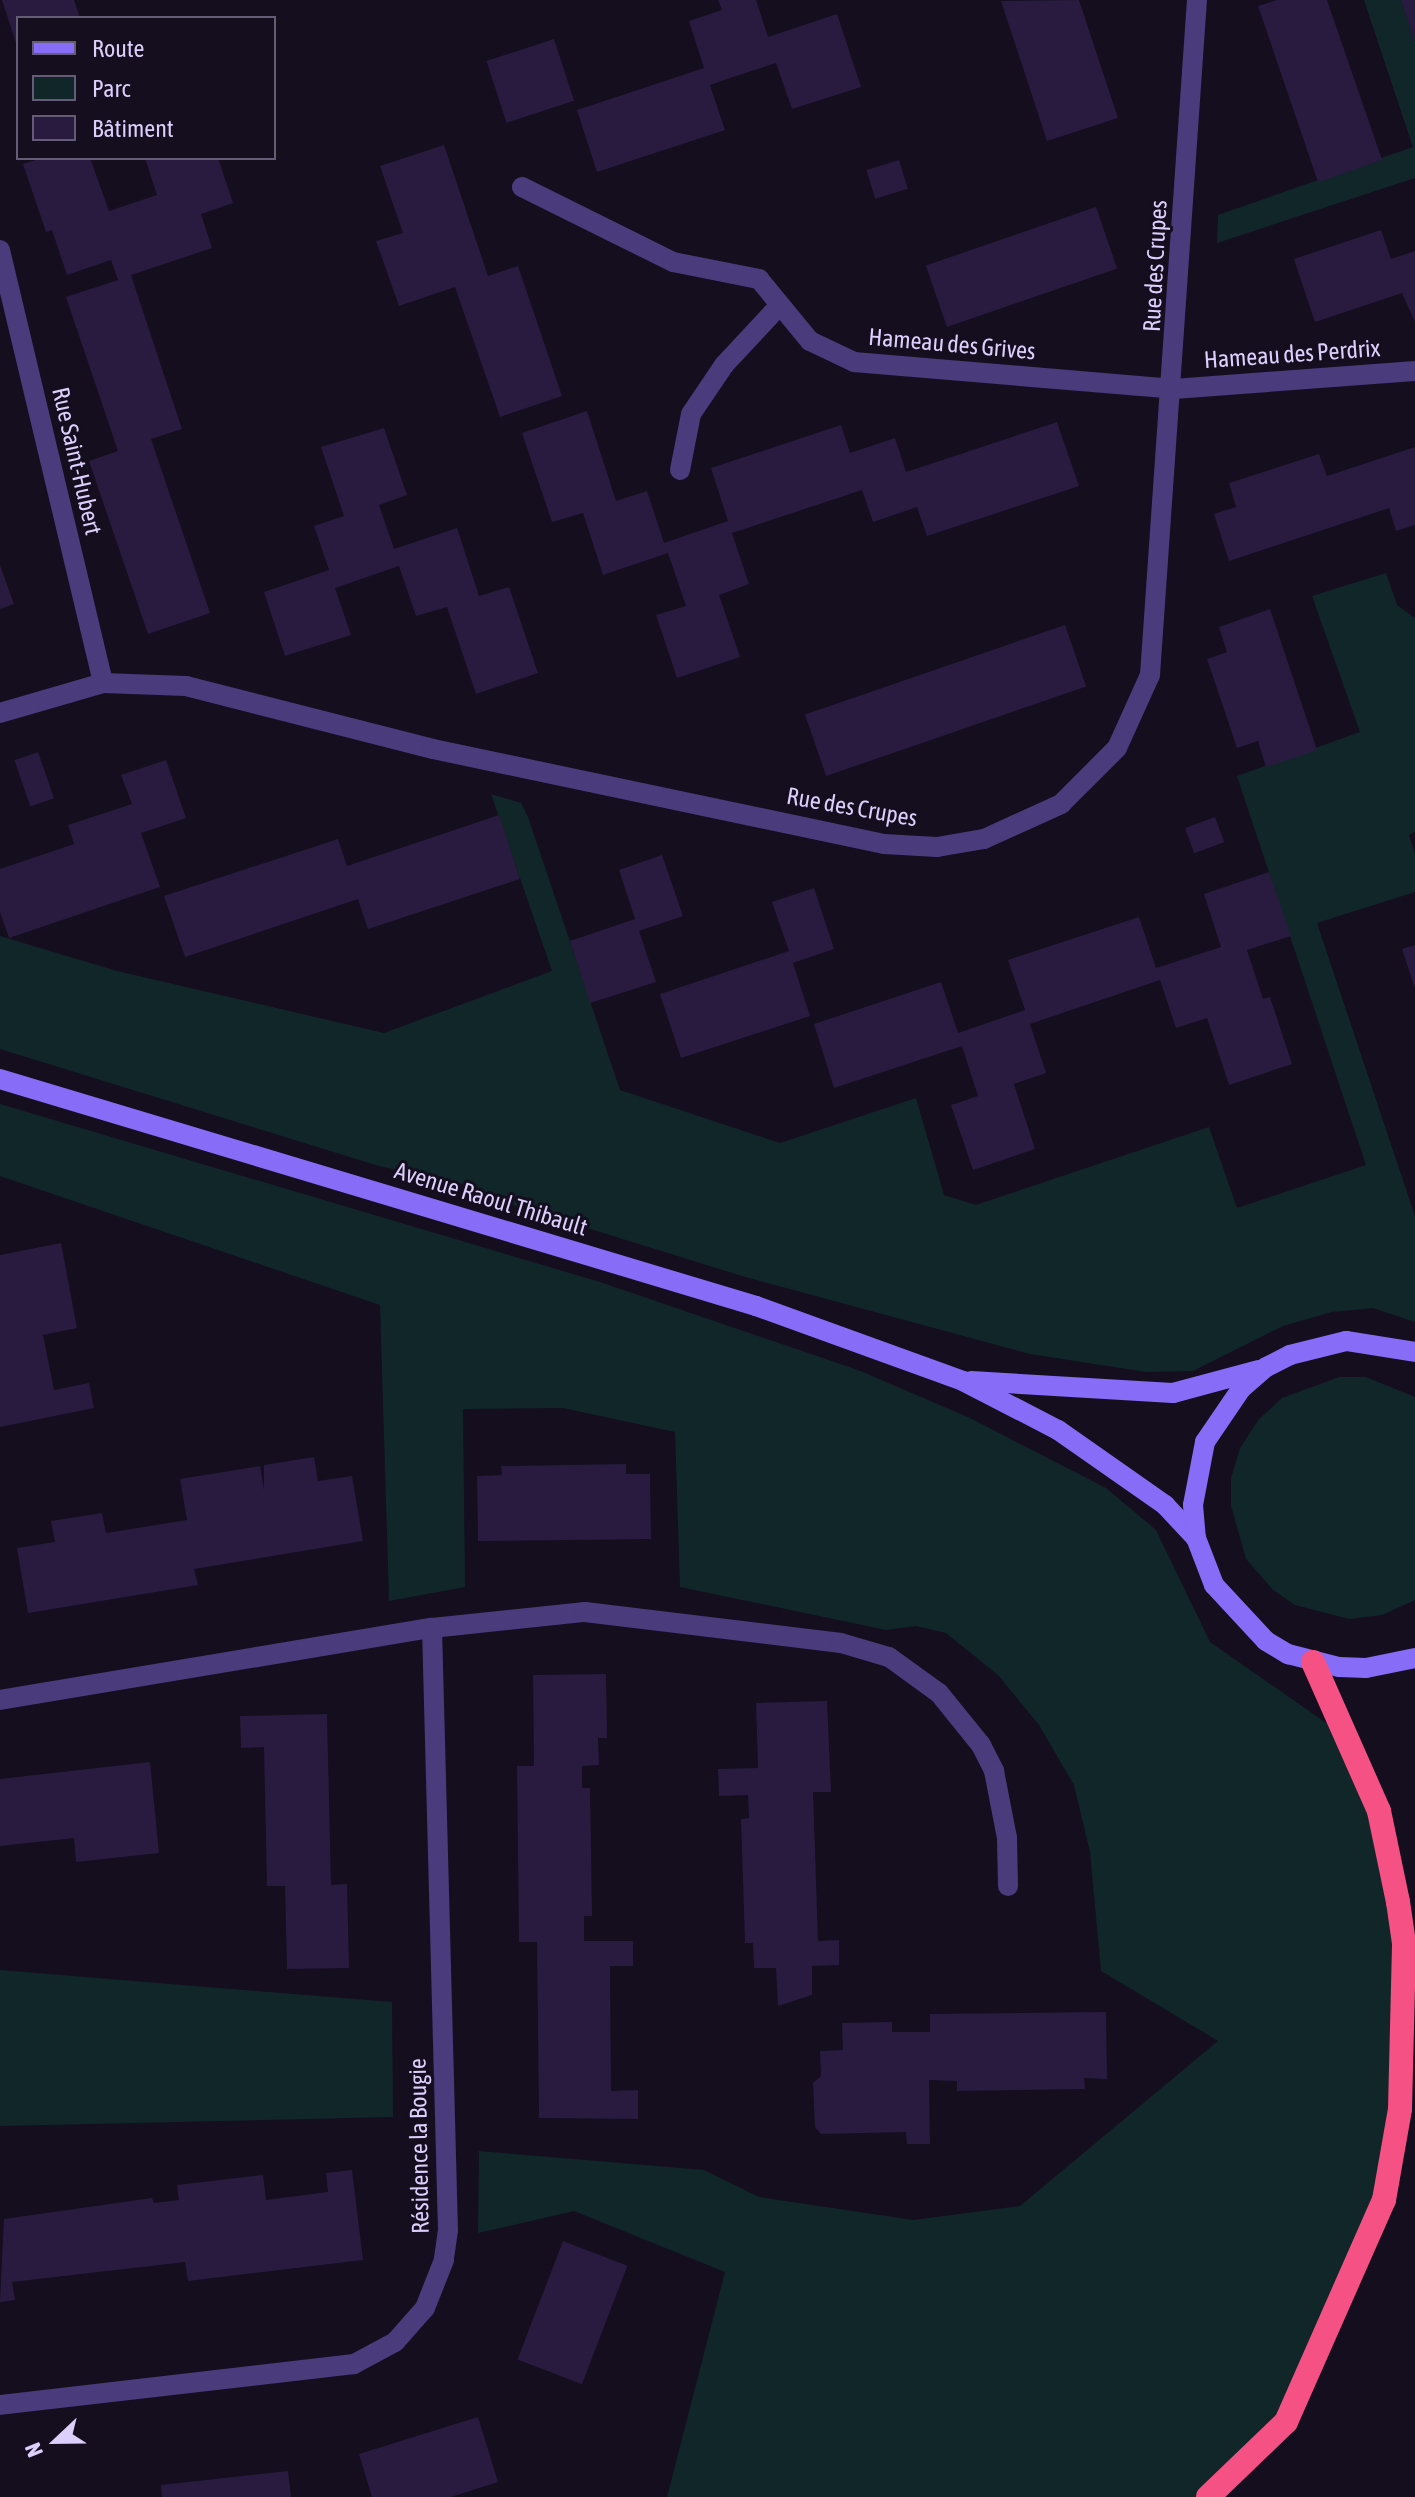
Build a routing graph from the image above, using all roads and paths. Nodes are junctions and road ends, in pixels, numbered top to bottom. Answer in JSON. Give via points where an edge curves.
{"nodes":[{"id":1,"x":1197,"y":0,"type":"edge"},
{"id":2,"x":522,"y":187,"type":"dead end"},
{"id":3,"x":0,"y":250,"type":"edge"},
{"id":4,"x":778,"y":307,"type":"junction"},
{"id":5,"x":1415,"y":371,"type":"edge"},
{"id":6,"x":1174,"y":389,"type":"junction"},
{"id":7,"x":680,"y":470,"type":"dead end"},
{"id":8,"x":103,"y":683,"type":"junction"},
{"id":9,"x":0,"y":713,"type":"edge"},
{"id":10,"x":0,"y":1079,"type":"edge"},
{"id":11,"x":1415,"y":1352,"type":"edge"},
{"id":12,"x":1265,"y":1368,"type":"junction"},
{"id":13,"x":963,"y":1381,"type":"junction"},
{"id":14,"x":1196,"y":1538,"type":"junction"},
{"id":15,"x":432,"y":1628,"type":"junction"},
{"id":16,"x":1415,"y":1658,"type":"edge"},
{"id":17,"x":1313,"y":1662,"type":"junction"},
{"id":18,"x":0,"y":1700,"type":"edge"},
{"id":19,"x":1008,"y":1886,"type":"dead end"},
{"id":20,"x":0,"y":2405,"type":"edge"},
{"id":21,"x":1208,"y":2497,"type":"edge"}],
"edges":[{"from":1,"to":6,"type":"street","name":"Rue des Crupes"},
{"from":2,"to":4,"type":"street","name":"Hameau des Grives","via":[[673,262],[759,279]]},
{"from":3,"to":8,"type":"street","name":"Rue Saint-Hubert"},
{"from":4,"to":6,"type":"street","name":"Hameau des Grives","via":[[810,341],[854,362]]},
{"from":4,"to":7,"type":"street","via":[[724,365],[691,414]]},
{"from":5,"to":6,"type":"street","name":"Hameau des Perdrix"},
{"from":6,"to":8,"type":"street","name":"Rue des Crupes","via":[[1150,675],[1133,722],[1099,771],[1061,804],[984,839],[937,847],[884,844],[433,749],[186,686]]},
{"from":8,"to":9,"type":"street","name":"Rue des Crupes"},
{"from":10,"to":13,"type":"street","name":"Avenue Raoul Thibault","via":[[756,1306]]},
{"from":11,"to":12,"type":"street","via":[[1346,1341],[1290,1355]]},
{"from":12,"to":13,"type":"street","via":[[1173,1393]]},
{"from":12,"to":14,"type":"street","via":[[1234,1397],[1205,1442],[1193,1505]]},
{"from":13,"to":14,"type":"street","via":[[1058,1430],[1165,1505]]},
{"from":14,"to":17,"type":"street","via":[[1214,1585],[1238,1616],[1266,1641]]},
{"from":15,"to":18,"type":"street"},
{"from":15,"to":19,"type":"street","via":[[585,1612],[841,1643],[889,1657],[939,1693],[981,1745],[1003,1802]]},
{"from":15,"to":20,"type":"street","name":"Résidence la Bougie","via":[[448,2230],[444,2260],[425,2308],[395,2342],[354,2364]]},
{"from":16,"to":17,"type":"street","via":[[1366,1668]]},
{"from":17,"to":21,"type":"highway","via":[[1379,1811],[1398,1902],[1404,1943],[1400,2109],[1384,2200],[1286,2422]]}]}
